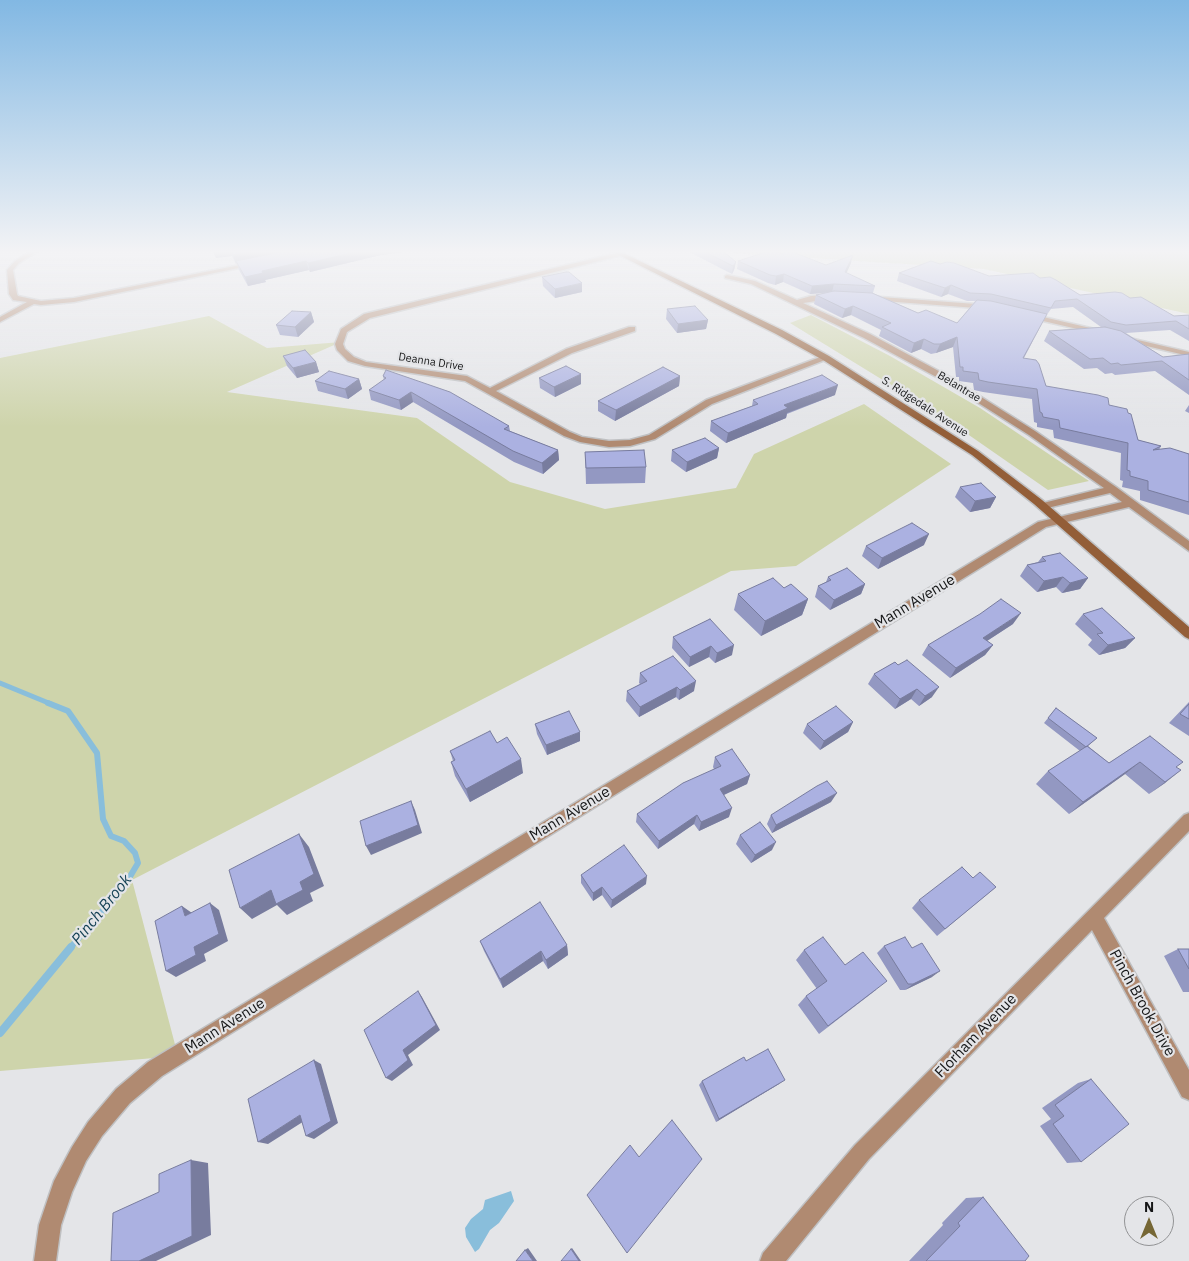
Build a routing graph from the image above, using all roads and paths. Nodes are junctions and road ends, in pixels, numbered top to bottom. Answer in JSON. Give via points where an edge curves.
{"nodes":[{"id":1,"x":19,"y":310,"type":"edge"},
{"id":2,"x":391,"y":310,"type":"edge"},
{"id":3,"x":734,"y":310,"type":"edge"},
{"id":4,"x":812,"y":310,"type":"edge"},
{"id":5,"x":1023,"y":314,"type":"edge"},
{"id":6,"x":0,"y":320,"type":"edge"},
{"id":7,"x":632,"y":329,"type":"dead end"},
{"id":8,"x":1107,"y":334,"type":"edge"},
{"id":9,"x":1117,"y":336,"type":"edge"},
{"id":10,"x":1189,"y":354,"type":"edge"},
{"id":11,"x":826,"y":358,"type":"junction"},
{"id":12,"x":490,"y":391,"type":"junction"},
{"id":13,"x":1112,"y":489,"type":"junction"},
{"id":14,"x":1131,"y":503,"type":"junction"},
{"id":15,"x":1043,"y":506,"type":"junction"},
{"id":16,"x":1061,"y":521,"type":"junction"},
{"id":17,"x":1189,"y":547,"type":"edge"},
{"id":18,"x":1189,"y":634,"type":"edge"},
{"id":19,"x":1189,"y":820,"type":"edge"},
{"id":20,"x":1094,"y":916,"type":"junction"},
{"id":21,"x":1189,"y":1090,"type":"edge"},
{"id":22,"x":45,"y":1261,"type":"edge"},
{"id":23,"x":771,"y":1261,"type":"edge"}],
"edges":[{"from":1,"to":6,"type":"street"},
{"from":2,"to":12,"type":"street","name":"Deanna Drive","via":[[350,326],[341,337],[341,350],[360,362],[455,376]]},
{"from":3,"to":11,"type":"main road","name":"S. Ridgedale Avenue"},
{"from":4,"to":13,"type":"street","name":"Belantrae","via":[[945,378]]},
{"from":5,"to":8,"type":"street"},
{"from":7,"to":12,"type":"street","via":[[569,351]]},
{"from":9,"to":10,"type":"street"},
{"from":11,"to":12,"type":"street","name":"Deanna Drive","via":[[709,402],[657,436],[630,442],[609,444],[580,439]]},
{"from":11,"to":15,"type":"main road","name":"S. Ridgedale Avenue","via":[[975,453]]},
{"from":13,"to":14,"type":"street","name":"Belantrae"},
{"from":13,"to":15,"type":"street"},
{"from":14,"to":16,"type":"street"},
{"from":14,"to":17,"type":"street","name":"Belantrae"},
{"from":15,"to":16,"type":"main road","name":"S. Ridgedale Avenue"},
{"from":16,"to":18,"type":"main road","name":"S. Ridgedale Avenue"},
{"from":16,"to":22,"type":"street","name":"Mann Avenue","via":[[1042,524],[155,1069],[123,1096],[79,1154],[62,1189],[50,1225]]},
{"from":19,"to":20,"type":"street","name":"Florham Avenue"},
{"from":20,"to":21,"type":"street","name":"Pinch Brook Drive"},
{"from":20,"to":23,"type":"street","name":"Florham Avenue","via":[[862,1152]]}]}
